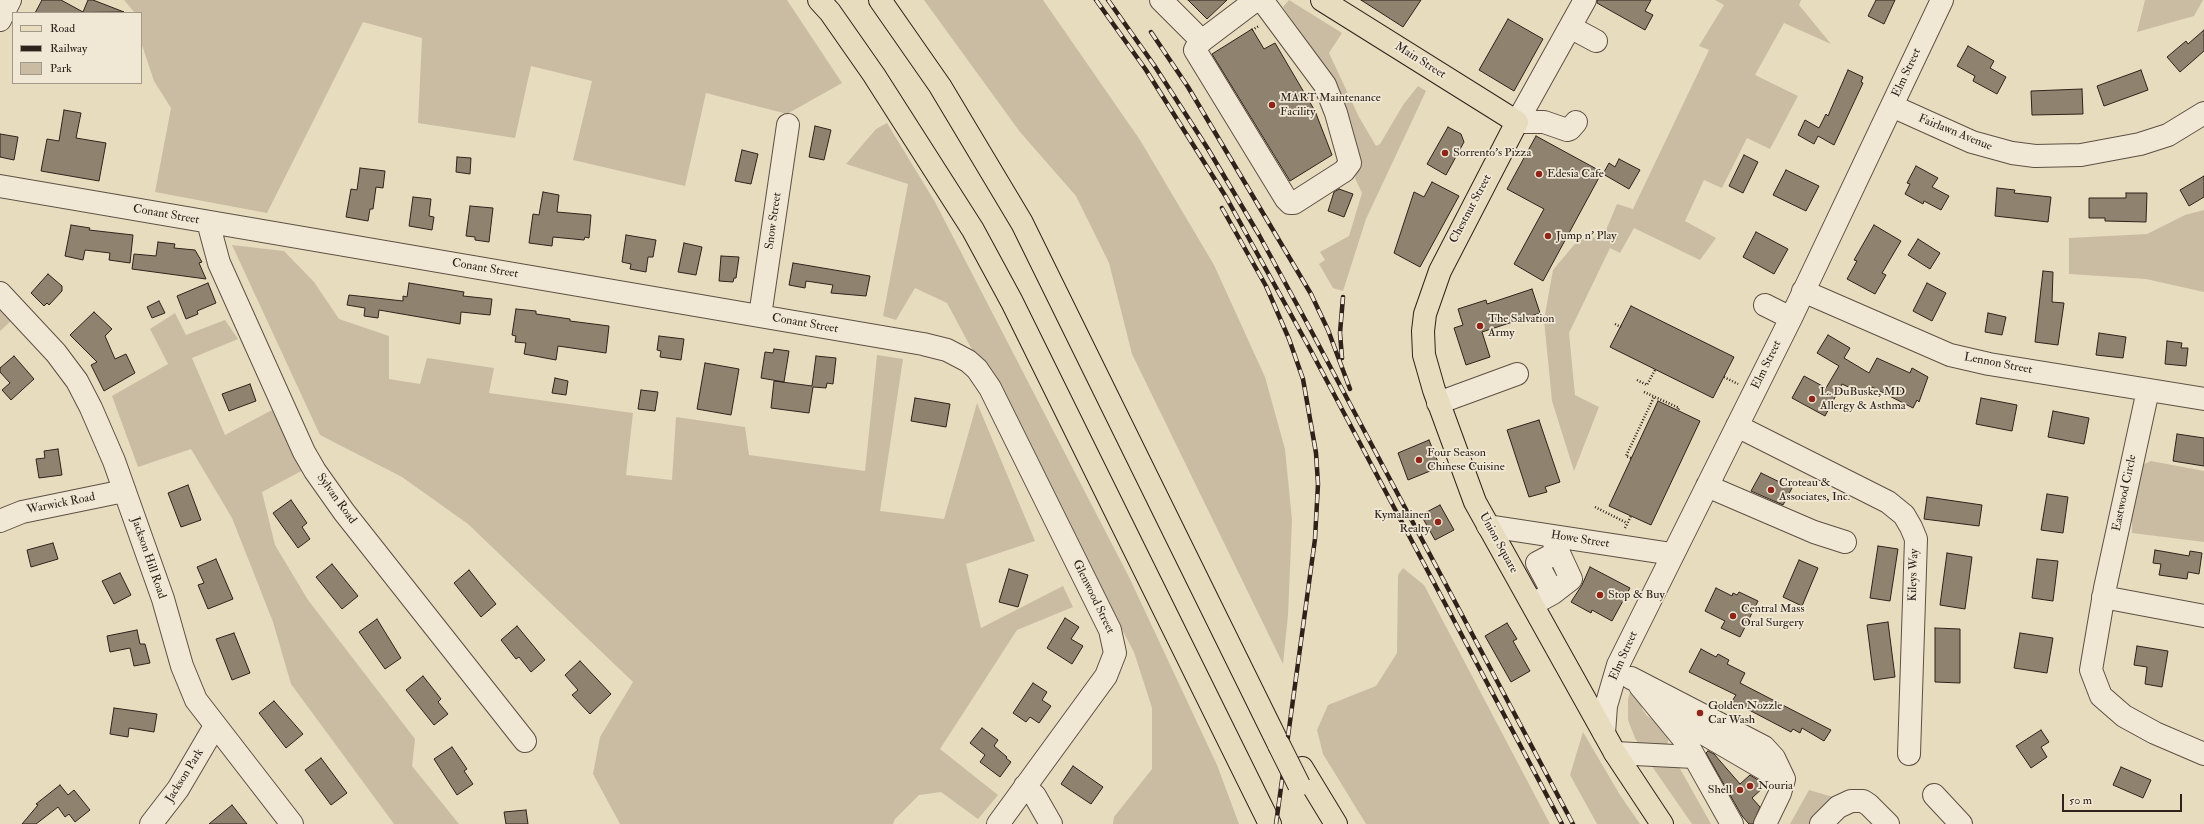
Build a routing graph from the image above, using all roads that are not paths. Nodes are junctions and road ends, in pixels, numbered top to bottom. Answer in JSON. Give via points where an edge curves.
{"nodes":[{"id":1,"x":10,"y":0,"type":"edge"},
{"id":2,"x":819,"y":0,"type":"edge"},
{"id":3,"x":880,"y":0,"type":"edge"},
{"id":4,"x":1161,"y":0,"type":"edge"},
{"id":5,"x":1255,"y":0,"type":"edge"},
{"id":6,"x":1262,"y":0,"type":"edge"},
{"id":7,"x":1322,"y":0,"type":"edge"},
{"id":8,"x":1585,"y":0,"type":"edge"},
{"id":9,"x":1942,"y":0,"type":"edge"},
{"id":10,"x":0,"y":20,"type":"edge"},
{"id":11,"x":1570,"y":27,"type":"junction"},
{"id":12,"x":1202,"y":41,"type":"junction"},
{"id":13,"x":1596,"y":42,"type":"dead end"},
{"id":14,"x":1892,"y":106,"type":"junction"},
{"id":15,"x":2204,"y":113,"type":"edge"},
{"id":16,"x":1517,"y":122,"type":"junction"},
{"id":17,"x":1576,"y":122,"type":"dead end"},
{"id":18,"x":788,"y":125,"type":"dead end"},
{"id":19,"x":0,"y":186,"type":"edge"},
{"id":20,"x":208,"y":222,"type":"junction"},
{"id":21,"x":1803,"y":292,"type":"junction"},
{"id":22,"x":0,"y":293,"type":"edge"},
{"id":23,"x":1765,"y":305,"type":"dead end"},
{"id":24,"x":760,"y":316,"type":"junction"},
{"id":25,"x":1425,"y":317,"type":"joint"},
{"id":26,"x":1790,"y":318,"type":"junction"},
{"id":27,"x":968,"y":361,"type":"joint"},
{"id":28,"x":1517,"y":374,"type":"dead end"},
{"id":29,"x":2148,"y":390,"type":"junction"},
{"id":30,"x":2204,"y":399,"type":"edge"},
{"id":31,"x":1438,"y":403,"type":"junction"},
{"id":32,"x":1737,"y":426,"type":"junction"},
{"id":33,"x":1707,"y":486,"type":"junction"},
{"id":34,"x":124,"y":492,"type":"junction"},
{"id":35,"x":0,"y":521,"type":"edge"},
{"id":36,"x":1488,"y":526,"type":"junction"},
{"id":37,"x":1846,"y":542,"type":"dead end"},
{"id":38,"x":1554,"y":544,"type":"junction"},
{"id":39,"x":1672,"y":554,"type":"junction"},
{"id":40,"x":2103,"y":597,"type":"junction"},
{"id":41,"x":1533,"y":604,"type":"junction"},
{"id":42,"x":2204,"y":616,"type":"edge"},
{"id":43,"x":1624,"y":671,"type":"junction"},
{"id":44,"x":1658,"y":707,"type":"junction"},
{"id":45,"x":215,"y":726,"type":"junction"},
{"id":46,"x":1604,"y":733,"type":"junction"},
{"id":47,"x":525,"y":741,"type":"dead end"},
{"id":48,"x":1615,"y":753,"type":"junction"},
{"id":49,"x":1909,"y":754,"type":"dead end"},
{"id":50,"x":2204,"y":754,"type":"edge"},
{"id":51,"x":1694,"y":757,"type":"junction"},
{"id":52,"x":1301,"y":777,"type":"junction"},
{"id":53,"x":1025,"y":786,"type":"junction"},
{"id":54,"x":1780,"y":793,"type":"junction"},
{"id":55,"x":1934,"y":795,"type":"dead end"},
{"id":56,"x":1264,"y":821,"type":"edge"},
{"id":57,"x":151,"y":824,"type":"edge"},
{"id":58,"x":292,"y":824,"type":"edge"},
{"id":59,"x":998,"y":824,"type":"edge"},
{"id":60,"x":1052,"y":824,"type":"edge"},
{"id":61,"x":1318,"y":824,"type":"edge"},
{"id":62,"x":1336,"y":824,"type":"edge"},
{"id":63,"x":1662,"y":824,"type":"edge"},
{"id":64,"x":1732,"y":824,"type":"edge"},
{"id":65,"x":1765,"y":824,"type":"edge"},
{"id":66,"x":1821,"y":824,"type":"edge"},
{"id":67,"x":1832,"y":824,"type":"edge"},
{"id":68,"x":1877,"y":824,"type":"edge"},
{"id":69,"x":1888,"y":824,"type":"edge"},
{"id":70,"x":1961,"y":824,"type":"edge"}],
"edges":[{"from":1,"to":10,"type":"street"},
{"from":2,"to":56,"type":"main road","via":[[874,75],[973,230],[1012,302],[1197,678]]},
{"from":3,"to":52,"type":"main road","bridge":true,"via":[[940,86],[1022,223],[1242,669]]},
{"from":4,"to":12,"type":"street"},
{"from":5,"to":12,"type":"street"},
{"from":6,"to":12,"type":"street","via":[[1325,85],[1350,163],[1299,202],[1290,203],[1286,199],[1194,50]]},
{"from":7,"to":16,"type":"main road","name":"Main Street"},
{"from":8,"to":11,"type":"street","name":"Chestnut Street"},
{"from":9,"to":14,"type":"street","name":"Elm Street"},
{"from":11,"to":13,"type":"street"},
{"from":11,"to":16,"type":"street","name":"Chestnut Street"},
{"from":14,"to":15,"type":"street","name":"Fairlawn Avenue","via":[[1972,142],[2012,153],[2035,156],[2081,155],[2140,144],[2168,135]]},
{"from":14,"to":21,"type":"street","name":"Elm Street"},
{"from":16,"to":17,"type":"street","via":[[1544,122],[1567,130]]},
{"from":16,"to":25,"type":"main road","name":"Chestnut Street","via":[[1442,265],[1429,298]]},
{"from":18,"to":24,"type":"street","name":"Snow Street"},
{"from":19,"to":20,"type":"street","name":"Conant Street"},
{"from":20,"to":24,"type":"street","name":"Conant Street"},
{"from":20,"to":47,"type":"street","name":"Sylvan Road","via":[[219,264],[315,471],[344,512]]},
{"from":21,"to":26,"type":"street","name":"Elm Street"},
{"from":21,"to":29,"type":"street","name":"Lennon Street","via":[[1950,354],[1990,364]]},
{"from":22,"to":34,"type":"street","name":"Jackson Hill Road","via":[[69,368],[104,436]]},
{"from":23,"to":26,"type":"street"},
{"from":24,"to":27,"type":"street","name":"Conant Street","via":[[923,344],[947,350]]},
{"from":25,"to":31,"type":"main road","name":"Union Square","via":[[1424,355]]},
{"from":26,"to":32,"type":"street","name":"Elm Street"},
{"from":27,"to":53,"type":"street","name":"Glenwood Street","via":[[990,388],[1114,642],[1115,653],[1106,676]]},
{"from":28,"to":31,"type":"street"},
{"from":29,"to":30,"type":"street","name":"Lennon Street"},
{"from":29,"to":40,"type":"street","name":"Eastwood Circle"},
{"from":31,"to":36,"type":"main road","name":"Union Square","via":[[1466,480]]},
{"from":32,"to":33,"type":"street","name":"Elm Street"},
{"from":32,"to":49,"type":"street","name":"Kileys Way","via":[[1888,502],[1904,515],[1911,527],[1916,539]]},
{"from":33,"to":37,"type":"street","via":[[1814,532]]},
{"from":33,"to":39,"type":"street","name":"Elm Street","via":[[1696,526]]},
{"from":34,"to":35,"type":"street","name":"Warwick Road","via":[[22,512]]},
{"from":34,"to":45,"type":"street","name":"Jackson Hill Road","via":[[156,579],[188,684]]},
{"from":36,"to":38,"type":"street","name":"Howe Street"},
{"from":36,"to":41,"type":"main road","name":"Union Square"},
{"from":38,"to":39,"type":"street","name":"Howe Street"},
{"from":38,"to":41,"type":"street","via":[[1571,579],[1554,593]]},
{"from":39,"to":43,"type":"street","name":"Elm Street","via":[[1656,607]]},
{"from":40,"to":42,"type":"street"},
{"from":40,"to":50,"type":"street","name":"Eastwood Circle","via":[[2092,670],[2101,696],[2134,723]]},
{"from":41,"to":46,"type":"main road","name":"Union Square"},
{"from":43,"to":44,"type":"street"},
{"from":43,"to":46,"type":"street","name":"Elm Street","via":[[1606,706]]},
{"from":43,"to":54,"type":"street","via":[[1764,747],[1774,758],[1782,774],[1784,785]]},
{"from":44,"to":51,"type":"street","via":[[1678,731]]},
{"from":44,"to":54,"type":"street","via":[[1773,773],[1782,784]]},
{"from":45,"to":57,"type":"street","name":"Jackson Park","via":[[178,789]]},
{"from":45,"to":58,"type":"street","name":"Jackson Hill Road"},
{"from":46,"to":48,"type":"main road","name":"Union Square"},
{"from":48,"to":51,"type":"street"},
{"from":48,"to":63,"type":"main road","name":"Union Square"},
{"from":51,"to":64,"type":"street"},
{"from":52,"to":61,"type":"main road"},
{"from":52,"to":62,"type":"main road"},
{"from":53,"to":59,"type":"street","name":"Glenwood Street"},
{"from":53,"to":60,"type":"street","via":[[1036,796]]},
{"from":54,"to":65,"type":"street"},
{"from":55,"to":70,"type":"street"},
{"from":66,"to":69,"type":"street","via":[[1838,808],[1851,801],[1863,801]]},
{"from":67,"to":68,"type":"street","via":[[1851,807],[1861,804],[1871,812]]}]}
